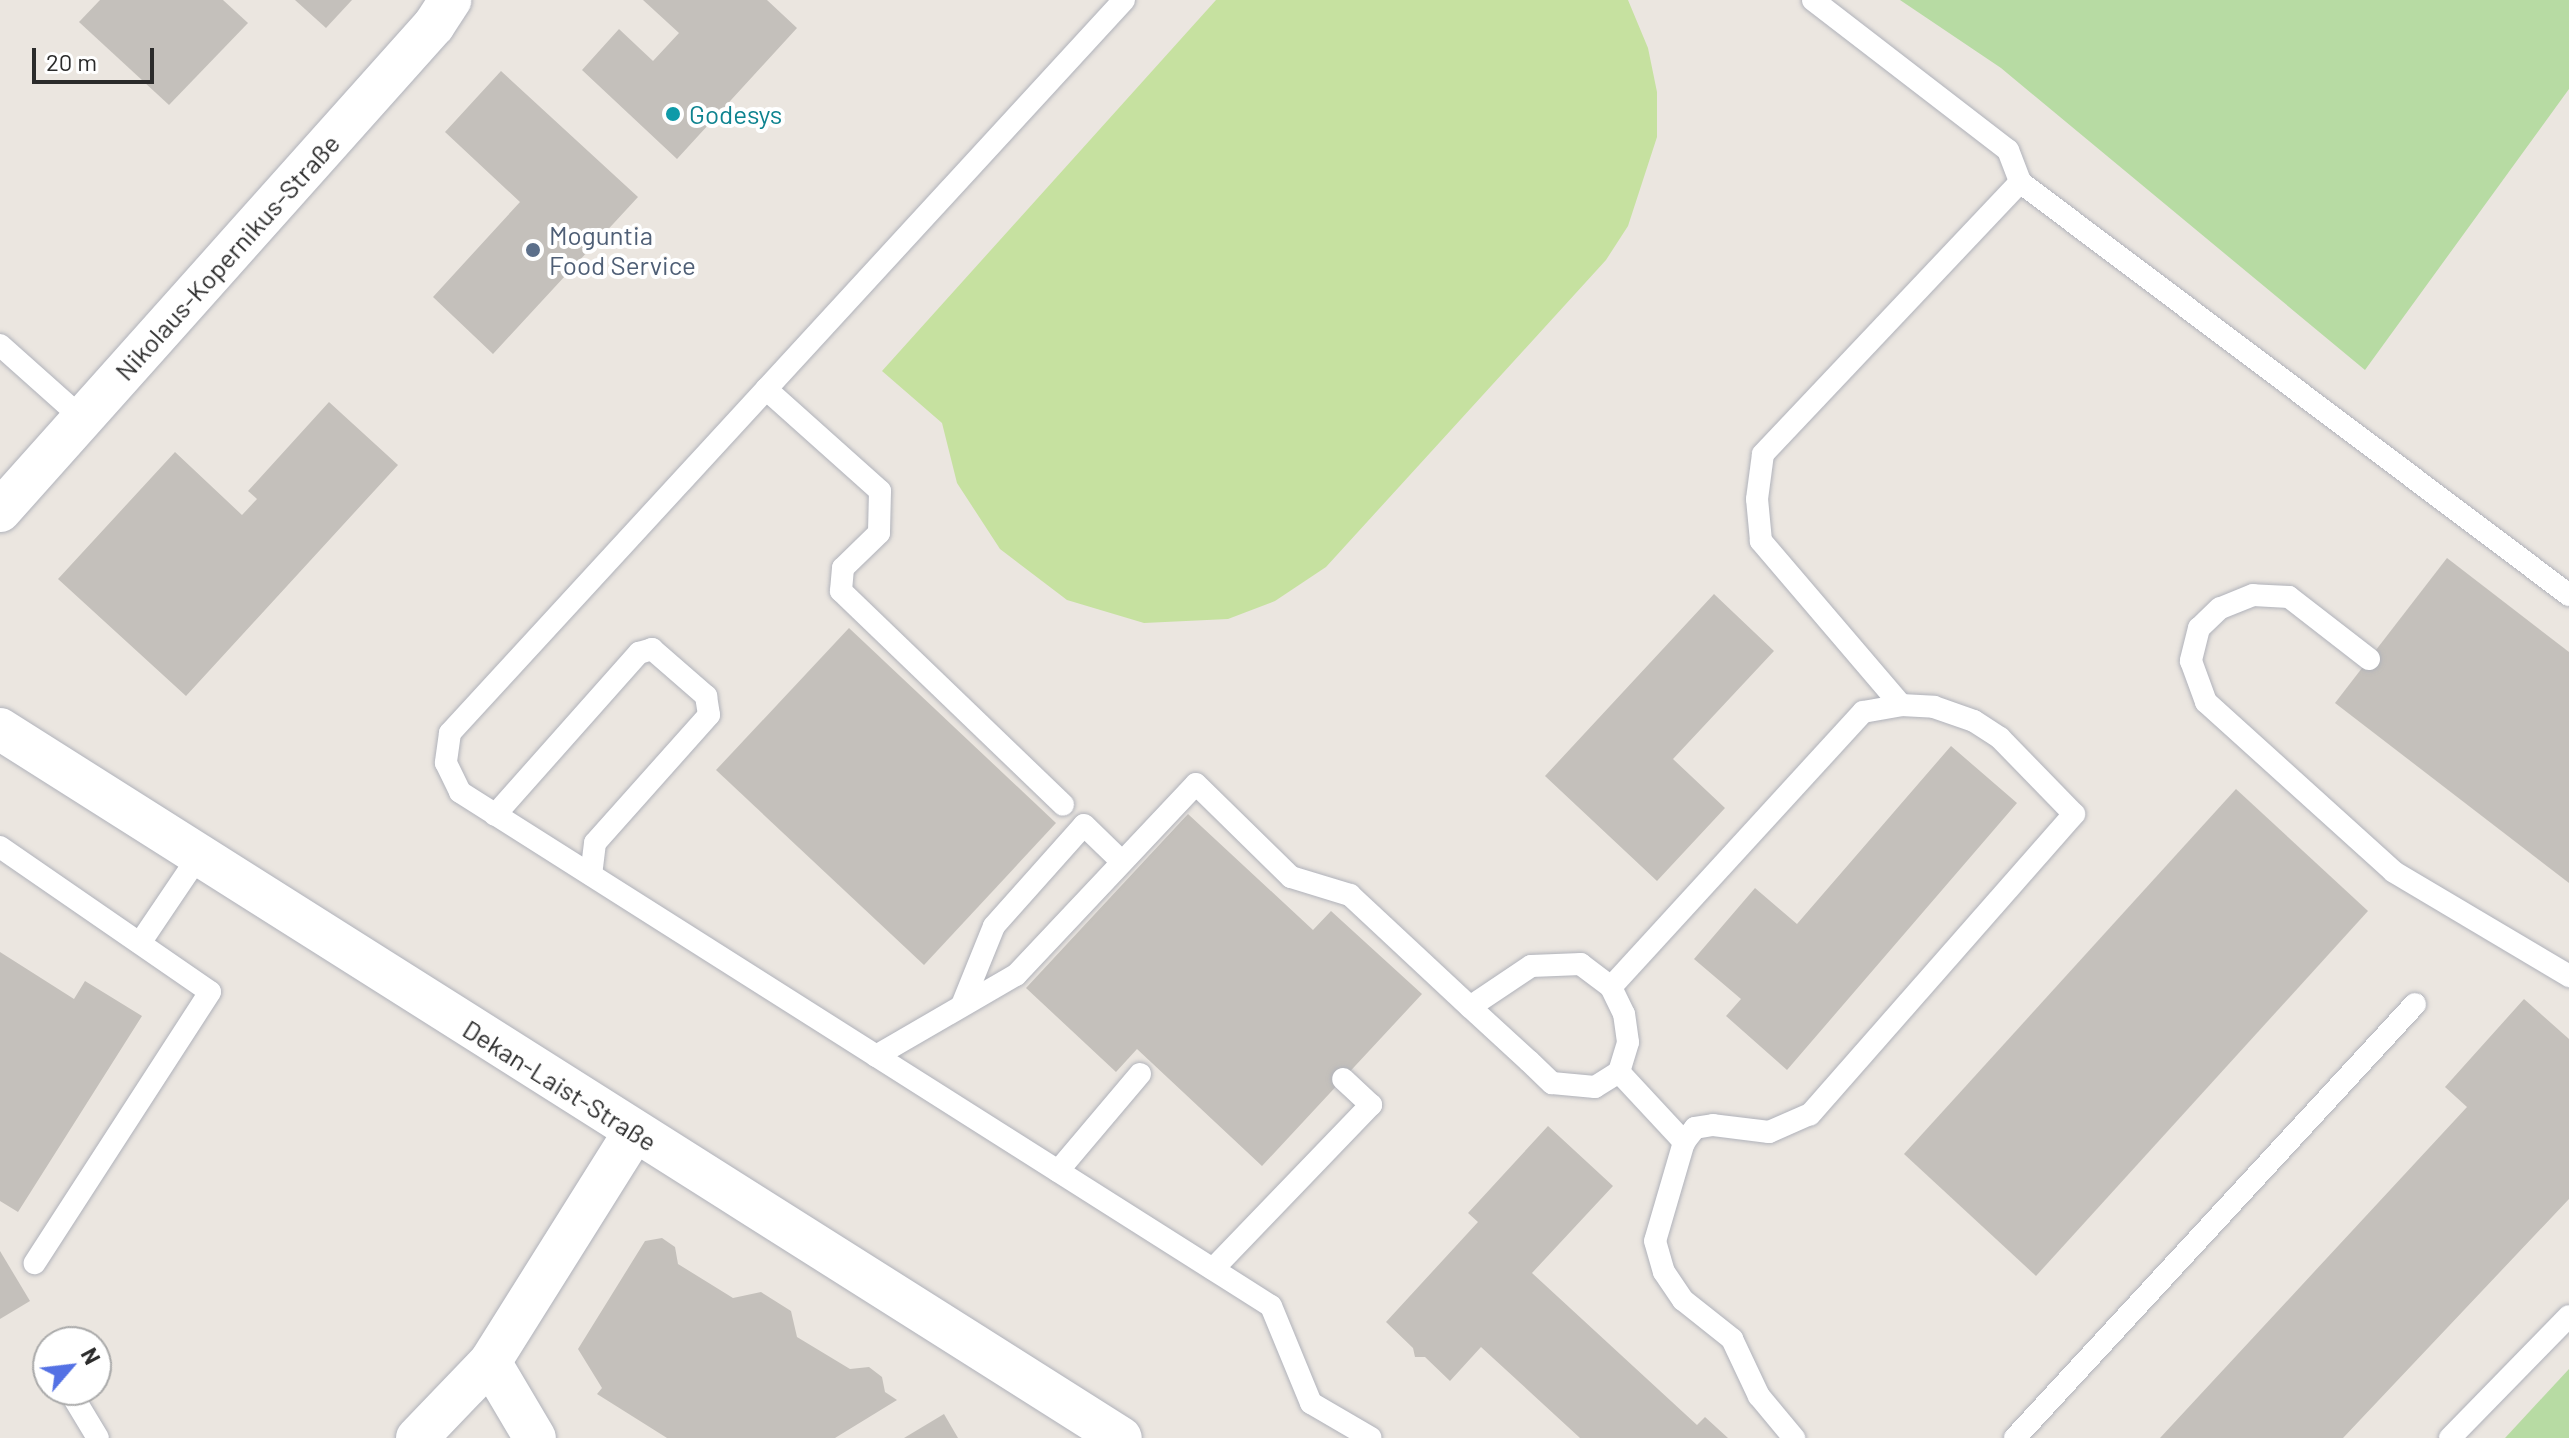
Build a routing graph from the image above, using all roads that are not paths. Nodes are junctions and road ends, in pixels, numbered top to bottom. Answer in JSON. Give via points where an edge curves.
{"nodes":[{"id":1,"x":450,"y":0,"type":"edge"},
{"id":2,"x":1124,"y":0,"type":"edge"},
{"id":3,"x":1813,"y":0,"type":"edge"},
{"id":4,"x":2020,"y":182,"type":"junction"},
{"id":5,"x":0,"y":345,"type":"edge"},
{"id":6,"x":766,"y":389,"type":"junction"},
{"id":7,"x":82,"y":418,"type":"junction"},
{"id":8,"x":0,"y":511,"type":"edge"},
{"id":9,"x":2569,"y":595,"type":"edge"},
{"id":10,"x":2369,"y":659,"type":"dead end"},
{"id":11,"x":1901,"y":705,"type":"junction"},
{"id":12,"x":0,"y":729,"type":"edge"},
{"id":13,"x":1063,"y":805,"type":"dead end"},
{"id":14,"x":495,"y":815,"type":"junction"},
{"id":15,"x":0,"y":847,"type":"edge"},
{"id":16,"x":198,"y":857,"type":"junction"},
{"id":17,"x":1122,"y":862,"type":"junction"},
{"id":18,"x":591,"y":875,"type":"junction"},
{"id":19,"x":140,"y":943,"type":"junction"},
{"id":20,"x":2569,"y":976,"type":"edge"},
{"id":21,"x":1611,"y":987,"type":"junction"},
{"id":22,"x":2415,"y":1004,"type":"dead end"},
{"id":23,"x":962,"y":1005,"type":"junction"},
{"id":24,"x":1470,"y":1007,"type":"junction"},
{"id":25,"x":876,"y":1056,"type":"junction"},
{"id":26,"x":1619,"y":1072,"type":"junction"},
{"id":27,"x":1140,"y":1074,"type":"dead end"},
{"id":28,"x":1343,"y":1079,"type":"dead end"},
{"id":29,"x":634,"y":1132,"type":"junction"},
{"id":30,"x":1684,"y":1142,"type":"junction"},
{"id":31,"x":1058,"y":1171,"type":"junction"},
{"id":32,"x":35,"y":1263,"type":"dead end"},
{"id":33,"x":1213,"y":1269,"type":"junction"},
{"id":34,"x":2569,"y":1316,"type":"edge"},
{"id":35,"x":490,"y":1362,"type":"junction"},
{"id":36,"x":79,"y":1406,"type":"edge"},
{"id":37,"x":98,"y":1438,"type":"edge"},
{"id":38,"x":417,"y":1438,"type":"edge"},
{"id":39,"x":535,"y":1438,"type":"edge"},
{"id":40,"x":1121,"y":1438,"type":"edge"},
{"id":41,"x":1371,"y":1438,"type":"edge"},
{"id":42,"x":1794,"y":1438,"type":"edge"},
{"id":43,"x":2015,"y":1438,"type":"edge"},
{"id":44,"x":2450,"y":1438,"type":"edge"}],
"edges":[{"from":1,"to":7,"type":"street","name":"Nikolaus-Kopernikus-Straße","via":[[434,25]]},
{"from":2,"to":6,"type":"lane"},
{"from":3,"to":4,"type":"lane","via":[[2008,150]]},
{"from":4,"to":9,"type":"lane"},
{"from":4,"to":11,"type":"lane","via":[[1763,454],[1757,499],[1761,541]]},
{"from":5,"to":7,"type":"lane"},
{"from":6,"to":13,"type":"lane","via":[[880,491],[879,533],[843,568],[841,591]]},
{"from":6,"to":14,"type":"lane","via":[[450,733],[446,763],[460,792]]},
{"from":7,"to":8,"type":"street","name":"Nikolaus-Kopernikus-Straße"},
{"from":10,"to":20,"type":"lane","via":[[2289,597],[2253,595],[2220,608],[2199,628],[2191,661],[2206,702],[2394,872]]},
{"from":11,"to":21,"type":"lane","via":[[1863,712],[1841,730]]},
{"from":11,"to":30,"type":"lane","via":[[1934,707],[1974,721],[2000,738],[2074,814],[1810,1114],[1769,1132],[1695,1128]]},
{"from":12,"to":16,"type":"street","name":"Dekan-Laist-Straße"},
{"from":14,"to":18,"type":"lane"},
{"from":14,"to":18,"type":"lane","via":[[639,653],[652,649],[706,696],[709,715],[595,843]]},
{"from":15,"to":19,"type":"lane"},
{"from":16,"to":19,"type":"lane"},
{"from":16,"to":29,"type":"street","name":"Dekan-Laist-Straße"},
{"from":17,"to":23,"type":"lane","via":[[1016,975]]},
{"from":17,"to":23,"type":"lane","via":[[1084,825],[994,926]]},
{"from":17,"to":24,"type":"lane","via":[[1196,784],[1291,877],[1350,895]]},
{"from":18,"to":25,"type":"lane"},
{"from":19,"to":32,"type":"lane","via":[[210,992]]},
{"from":21,"to":24,"type":"lane","via":[[1581,964],[1531,966]]},
{"from":21,"to":26,"type":"lane","via":[[1624,1014],[1628,1042]]},
{"from":22,"to":43,"type":"lane"},
{"from":23,"to":25,"type":"lane"},
{"from":24,"to":26,"type":"lane","via":[[1552,1083],[1595,1087]]},
{"from":25,"to":31,"type":"lane"},
{"from":26,"to":30,"type":"lane"},
{"from":27,"to":31,"type":"lane"},
{"from":28,"to":33,"type":"lane","via":[[1371,1105]]},
{"from":29,"to":35,"type":"street"},
{"from":29,"to":40,"type":"street","name":"Dekan-Laist-Straße"},
{"from":30,"to":42,"type":"lane","via":[[1655,1241],[1664,1272],[1683,1300],[1732,1339],[1759,1396]]},
{"from":31,"to":33,"type":"lane"},
{"from":33,"to":41,"type":"lane","via":[[1271,1306],[1311,1403]]},
{"from":34,"to":44,"type":"lane"},
{"from":35,"to":38,"type":"street"},
{"from":35,"to":39,"type":"street"},
{"from":36,"to":37,"type":"lane"}]}
